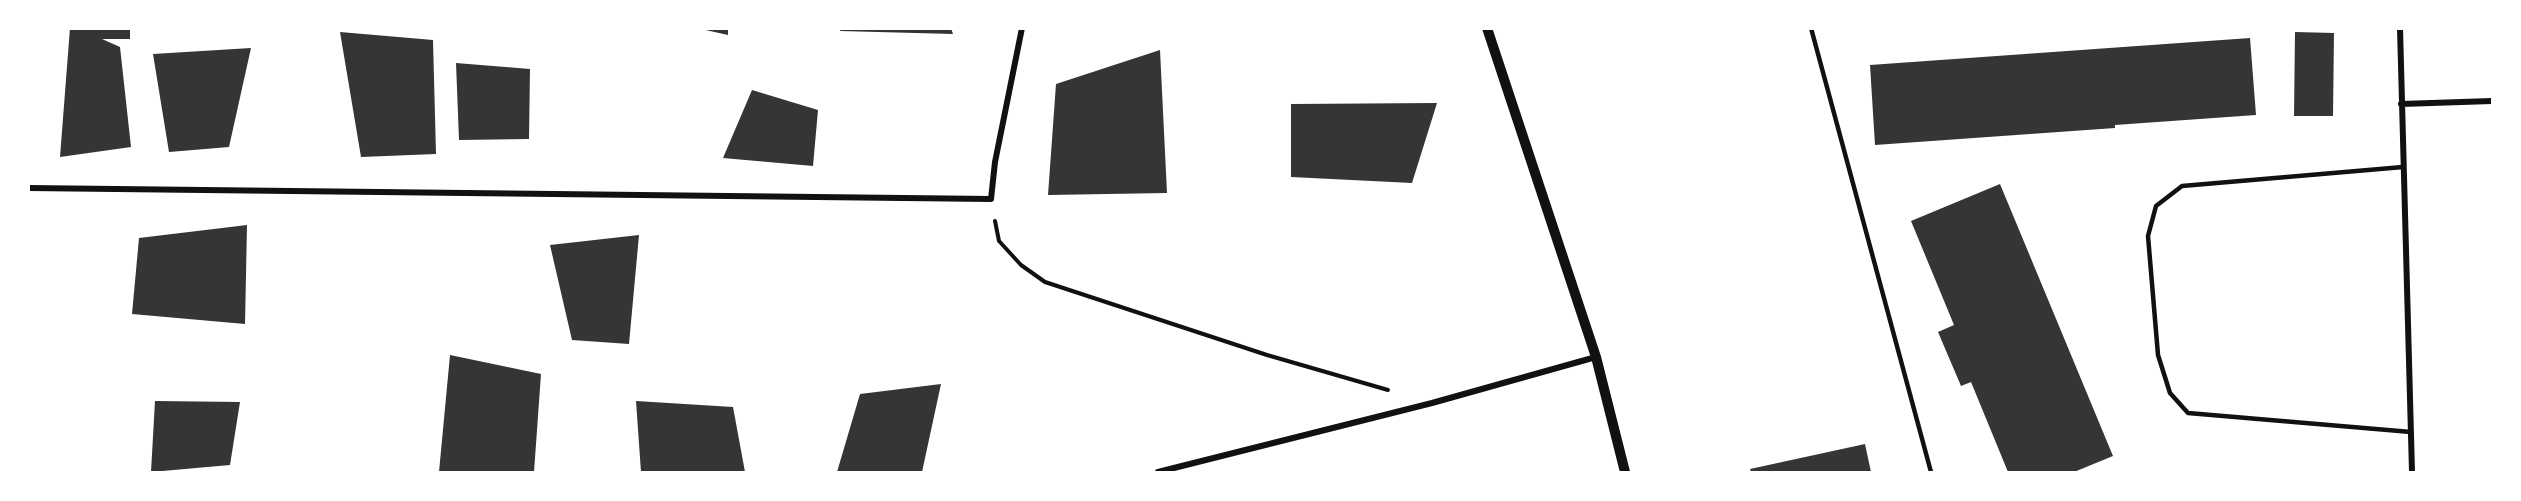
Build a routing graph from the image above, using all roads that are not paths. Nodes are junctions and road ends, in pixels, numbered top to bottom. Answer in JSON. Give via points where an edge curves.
{"nodes":[{"id":1,"x":1022,"y":28,"type":"edge"},
{"id":2,"x":1487,"y":28,"type":"edge"},
{"id":3,"x":1811,"y":28,"type":"edge"},
{"id":4,"x":2400,"y":28,"type":"edge"},
{"id":5,"x":2493,"y":101,"type":"edge"},
{"id":6,"x":2401,"y":104,"type":"junction"},
{"id":7,"x":2403,"y":167,"type":"junction"},
{"id":8,"x":28,"y":188,"type":"edge"},
{"id":9,"x":1596,"y":357,"type":"junction"},
{"id":10,"x":2411,"y":432,"type":"junction"},
{"id":11,"x":1158,"y":472,"type":"edge"},
{"id":12,"x":1625,"y":472,"type":"edge"},
{"id":13,"x":1931,"y":472,"type":"edge"},
{"id":14,"x":2412,"y":472,"type":"edge"}],
"edges":[{"from":1,"to":8,"type":"street","via":[[991,199]]},
{"from":2,"to":9,"type":"street"},
{"from":3,"to":13,"type":"lane"},
{"from":4,"to":6,"type":"street"},
{"from":5,"to":6,"type":"street"},
{"from":6,"to":7,"type":"street"},
{"from":7,"to":10,"type":"street"},
{"from":7,"to":10,"type":"lane","via":[[2182,186],[2156,206],[2148,236],[2158,355],[2170,393],[2188,412]]},
{"from":9,"to":11,"type":"street"},
{"from":9,"to":12,"type":"street"},
{"from":10,"to":14,"type":"street"}]}
